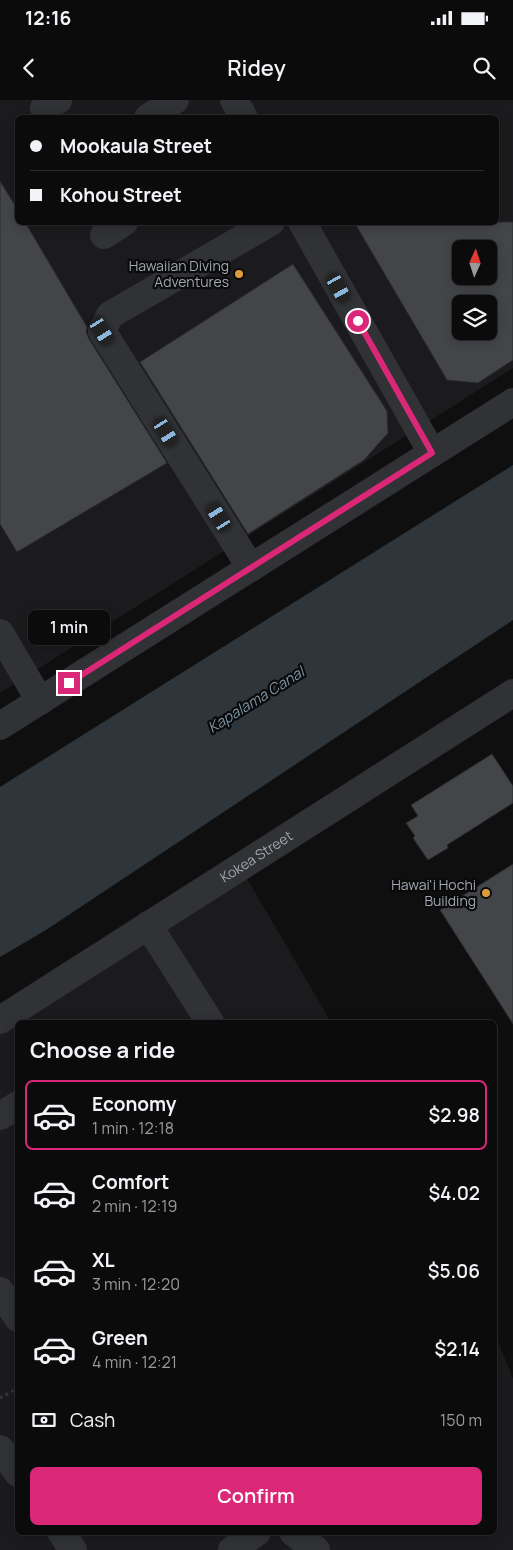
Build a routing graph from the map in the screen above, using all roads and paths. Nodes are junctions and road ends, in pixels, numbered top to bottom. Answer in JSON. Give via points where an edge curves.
{"nodes":[{"id":1,"x":175,"y":100,"type":"edge"},
{"id":2,"x":234,"y":100,"type":"edge"},
{"id":3,"x":152,"y":115,"type":"edge"},
{"id":4,"x":242,"y":115,"type":"edge"},
{"id":5,"x":266,"y":225,"type":"edge"},
{"id":6,"x":304,"y":225,"type":"edge"},
{"id":7,"x":513,"y":402,"type":"edge"},
{"id":8,"x":432,"y":453,"type":"junction"},
{"id":9,"x":250,"y":568,"type":"junction"},
{"id":10,"x":0,"y":633,"type":"edge"},
{"id":11,"x":513,"y":694,"type":"edge"},
{"id":12,"x":40,"y":701,"type":"junction"},
{"id":13,"x":0,"y":726,"type":"edge"},
{"id":14,"x":148,"y":925,"type":"junction"},
{"id":15,"x":0,"y":1020,"type":"edge"},
{"id":16,"x":209,"y":1020,"type":"edge"},
{"id":17,"x":15,"y":1108,"type":"edge"},
{"id":18,"x":0,"y":1116,"type":"edge"},
{"id":19,"x":0,"y":1291,"type":"edge"},
{"id":20,"x":15,"y":1314,"type":"edge"},
{"id":21,"x":15,"y":1390,"type":"edge"},
{"id":22,"x":0,"y":1398,"type":"edge"},
{"id":23,"x":0,"y":1449,"type":"edge"},
{"id":24,"x":15,"y":1469,"type":"edge"},
{"id":25,"x":63,"y":1535,"type":"edge"},
{"id":26,"x":253,"y":1535,"type":"edge"},
{"id":27,"x":297,"y":1535,"type":"edge"},
{"id":28,"x":73,"y":1550,"type":"edge"},
{"id":29,"x":232,"y":1550,"type":"edge"},
{"id":30,"x":316,"y":1550,"type":"edge"}],
"edges":[{"from":1,"to":3,"type":"street"},
{"from":2,"to":4,"type":"street"},
{"from":5,"to":9,"type":"street","via":[[110,315],[102,331]]},
{"from":6,"to":8,"type":"street"},
{"from":7,"to":8,"type":"street"},
{"from":8,"to":9,"type":"street"},
{"from":9,"to":12,"type":"street"},
{"from":10,"to":12,"type":"street"},
{"from":11,"to":14,"type":"street","name":"Kokea Street"},
{"from":12,"to":13,"type":"street"},
{"from":14,"to":15,"type":"street","name":"Kokea Street"},
{"from":14,"to":16,"type":"street"},
{"from":17,"to":18,"type":"street"},
{"from":19,"to":20,"type":"street"},
{"from":21,"to":22,"type":"path"},
{"from":23,"to":24,"type":"street"},
{"from":25,"to":28,"type":"street"},
{"from":26,"to":29,"type":"street"},
{"from":27,"to":30,"type":"street"}]}
